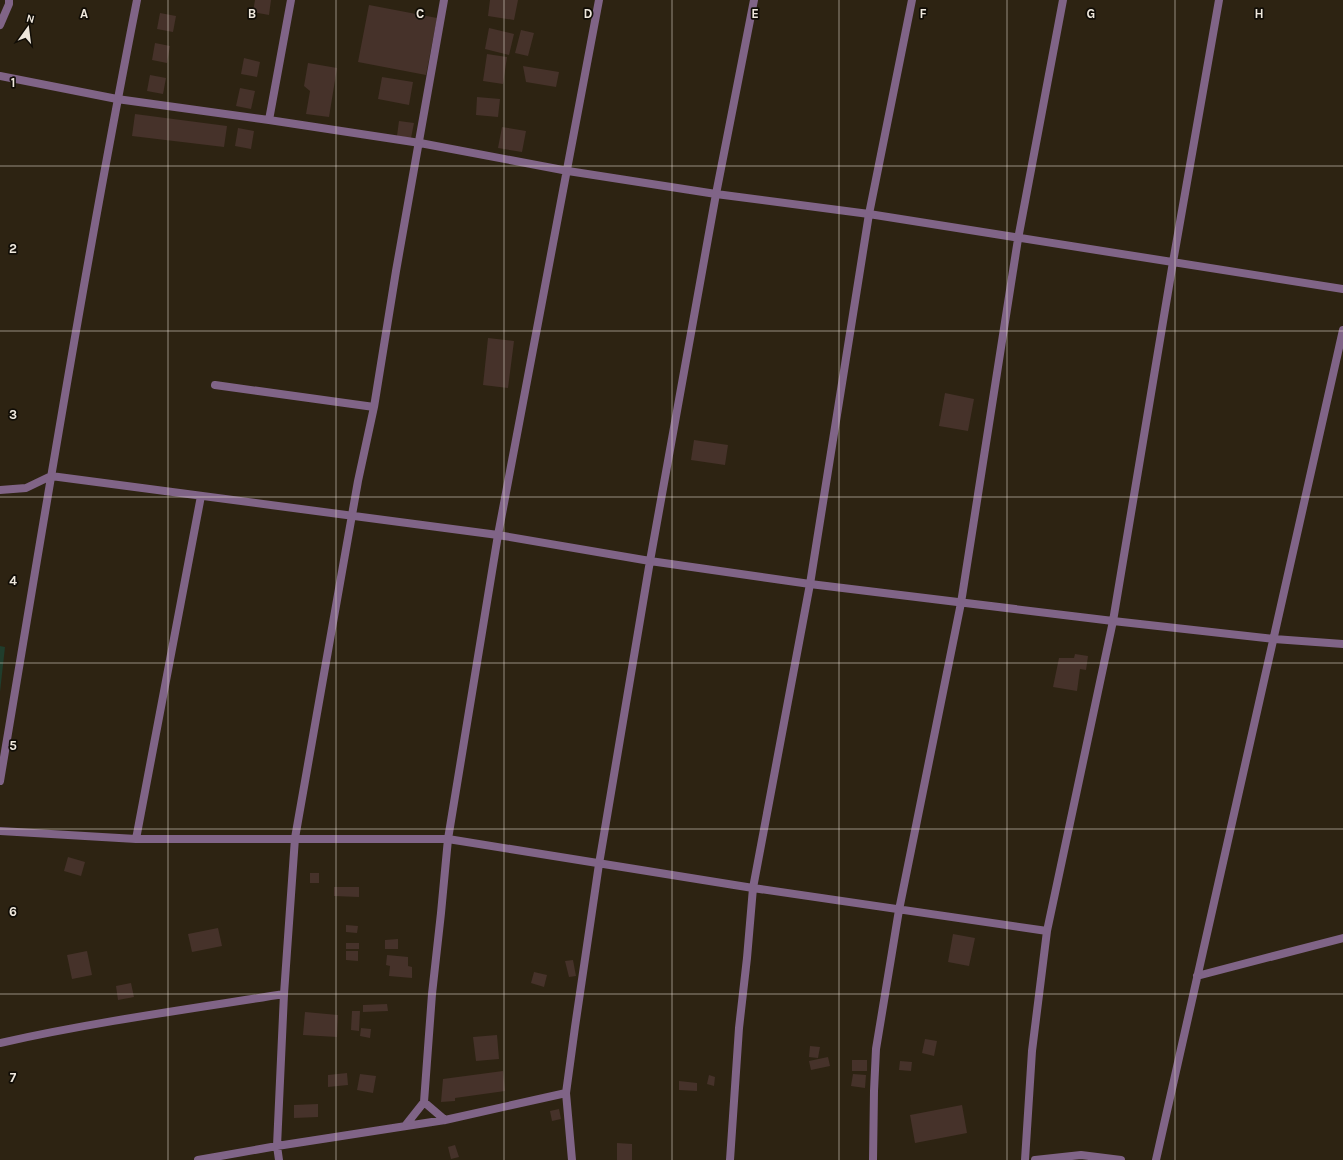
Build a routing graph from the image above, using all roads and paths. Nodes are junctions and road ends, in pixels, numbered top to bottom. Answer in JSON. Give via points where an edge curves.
{"nodes":[{"id":1,"x":9,"y":0,"type":"edge"},
{"id":2,"x":137,"y":0,"type":"edge"},
{"id":3,"x":291,"y":0,"type":"edge"},
{"id":4,"x":444,"y":0,"type":"edge"},
{"id":5,"x":599,"y":0,"type":"edge"},
{"id":6,"x":754,"y":0,"type":"edge"},
{"id":7,"x":912,"y":0,"type":"edge"},
{"id":8,"x":1063,"y":0,"type":"edge"},
{"id":9,"x":1220,"y":0,"type":"edge"},
{"id":10,"x":0,"y":25,"type":"edge"},
{"id":11,"x":0,"y":76,"type":"edge"},
{"id":12,"x":117,"y":99,"type":"junction"},
{"id":13,"x":269,"y":120,"type":"junction"},
{"id":14,"x":420,"y":143,"type":"junction"},
{"id":15,"x":568,"y":171,"type":"junction"},
{"id":16,"x":716,"y":194,"type":"junction"},
{"id":17,"x":869,"y":214,"type":"junction"},
{"id":18,"x":1018,"y":239,"type":"junction"},
{"id":19,"x":1173,"y":262,"type":"junction"},
{"id":20,"x":1343,"y":289,"type":"edge"},
{"id":21,"x":1343,"y":330,"type":"edge"},
{"id":22,"x":215,"y":385,"type":"dead end"},
{"id":23,"x":374,"y":407,"type":"junction"},
{"id":24,"x":51,"y":476,"type":"junction"},
{"id":25,"x":0,"y":490,"type":"edge"},
{"id":26,"x":200,"y":496,"type":"junction"},
{"id":27,"x":352,"y":515,"type":"junction"},
{"id":28,"x":498,"y":535,"type":"junction"},
{"id":29,"x":650,"y":561,"type":"junction"},
{"id":30,"x":810,"y":584,"type":"junction"},
{"id":31,"x":961,"y":603,"type":"junction"},
{"id":32,"x":1114,"y":621,"type":"junction"},
{"id":33,"x":1274,"y":639,"type":"junction"},
{"id":34,"x":1343,"y":644,"type":"edge"},
{"id":35,"x":0,"y":781,"type":"edge"},
{"id":36,"x":0,"y":831,"type":"edge"},
{"id":37,"x":295,"y":838,"type":"junction"},
{"id":38,"x":136,"y":839,"type":"junction"},
{"id":39,"x":448,"y":839,"type":"junction"},
{"id":40,"x":599,"y":864,"type":"junction"},
{"id":41,"x":752,"y":888,"type":"junction"},
{"id":42,"x":899,"y":910,"type":"junction"},
{"id":43,"x":1046,"y":932,"type":"junction"},
{"id":44,"x":1343,"y":938,"type":"edge"},
{"id":45,"x":1197,"y":976,"type":"junction"},
{"id":46,"x":284,"y":994,"type":"junction"},
{"id":47,"x":0,"y":1043,"type":"edge"},
{"id":48,"x":566,"y":1093,"type":"junction"},
{"id":49,"x":424,"y":1102,"type":"junction"},
{"id":50,"x":445,"y":1120,"type":"junction"},
{"id":51,"x":405,"y":1126,"type":"junction"},
{"id":52,"x":277,"y":1146,"type":"junction"},
{"id":53,"x":198,"y":1160,"type":"edge"},
{"id":54,"x":279,"y":1160,"type":"edge"},
{"id":55,"x":572,"y":1160,"type":"edge"},
{"id":56,"x":730,"y":1160,"type":"edge"},
{"id":57,"x":873,"y":1160,"type":"edge"},
{"id":58,"x":1025,"y":1160,"type":"edge"},
{"id":59,"x":1035,"y":1160,"type":"edge"},
{"id":60,"x":1121,"y":1160,"type":"edge"},
{"id":61,"x":1156,"y":1160,"type":"edge"}],
"edges":[{"from":1,"to":10,"type":"street"},
{"from":2,"to":12,"type":"street"},
{"from":3,"to":13,"type":"street"},
{"from":4,"to":14,"type":"street"},
{"from":5,"to":15,"type":"street"},
{"from":6,"to":16,"type":"street"},
{"from":7,"to":17,"type":"street"},
{"from":8,"to":18,"type":"street"},
{"from":9,"to":19,"type":"street"},
{"from":11,"to":12,"type":"street"},
{"from":12,"to":13,"type":"street"},
{"from":12,"to":24,"type":"street"},
{"from":13,"to":14,"type":"street"},
{"from":14,"to":15,"type":"street"},
{"from":14,"to":23,"type":"street"},
{"from":15,"to":16,"type":"street"},
{"from":15,"to":28,"type":"street"},
{"from":16,"to":17,"type":"street"},
{"from":16,"to":29,"type":"street"},
{"from":17,"to":18,"type":"street"},
{"from":17,"to":30,"type":"street"},
{"from":18,"to":19,"type":"street"},
{"from":18,"to":31,"type":"street"},
{"from":19,"to":20,"type":"street"},
{"from":19,"to":32,"type":"street"},
{"from":21,"to":33,"type":"street"},
{"from":22,"to":23,"type":"street"},
{"from":23,"to":27,"type":"street"},
{"from":24,"to":25,"type":"street","via":[[26,488]]},
{"from":24,"to":26,"type":"street"},
{"from":24,"to":35,"type":"street"},
{"from":26,"to":27,"type":"street"},
{"from":26,"to":38,"type":"street"},
{"from":27,"to":28,"type":"street"},
{"from":27,"to":37,"type":"street"},
{"from":28,"to":29,"type":"street"},
{"from":28,"to":39,"type":"street"},
{"from":29,"to":30,"type":"street"},
{"from":29,"to":40,"type":"street"},
{"from":30,"to":31,"type":"street"},
{"from":30,"to":41,"type":"street"},
{"from":31,"to":32,"type":"street"},
{"from":31,"to":42,"type":"street"},
{"from":32,"to":33,"type":"street"},
{"from":32,"to":43,"type":"street"},
{"from":33,"to":34,"type":"street"},
{"from":33,"to":45,"type":"street"},
{"from":36,"to":38,"type":"street"},
{"from":37,"to":38,"type":"street"},
{"from":37,"to":39,"type":"street"},
{"from":37,"to":46,"type":"street"},
{"from":39,"to":40,"type":"street"},
{"from":39,"to":49,"type":"street"},
{"from":40,"to":41,"type":"street"},
{"from":40,"to":48,"type":"street"},
{"from":41,"to":42,"type":"street"},
{"from":41,"to":56,"type":"street"},
{"from":42,"to":43,"type":"street"},
{"from":42,"to":57,"type":"street","via":[[876,1049]]},
{"from":43,"to":58,"type":"street","via":[[1032,1052]]},
{"from":44,"to":45,"type":"street"},
{"from":45,"to":61,"type":"street"},
{"from":46,"to":47,"type":"street","via":[[34,1035]]},
{"from":46,"to":52,"type":"street"},
{"from":48,"to":50,"type":"street"},
{"from":48,"to":55,"type":"street"},
{"from":49,"to":50,"type":"street"},
{"from":49,"to":51,"type":"street"},
{"from":50,"to":51,"type":"street"},
{"from":51,"to":52,"type":"street"},
{"from":52,"to":53,"type":"street"},
{"from":52,"to":54,"type":"street"},
{"from":59,"to":60,"type":"street","via":[[1081,1155]]}]}
